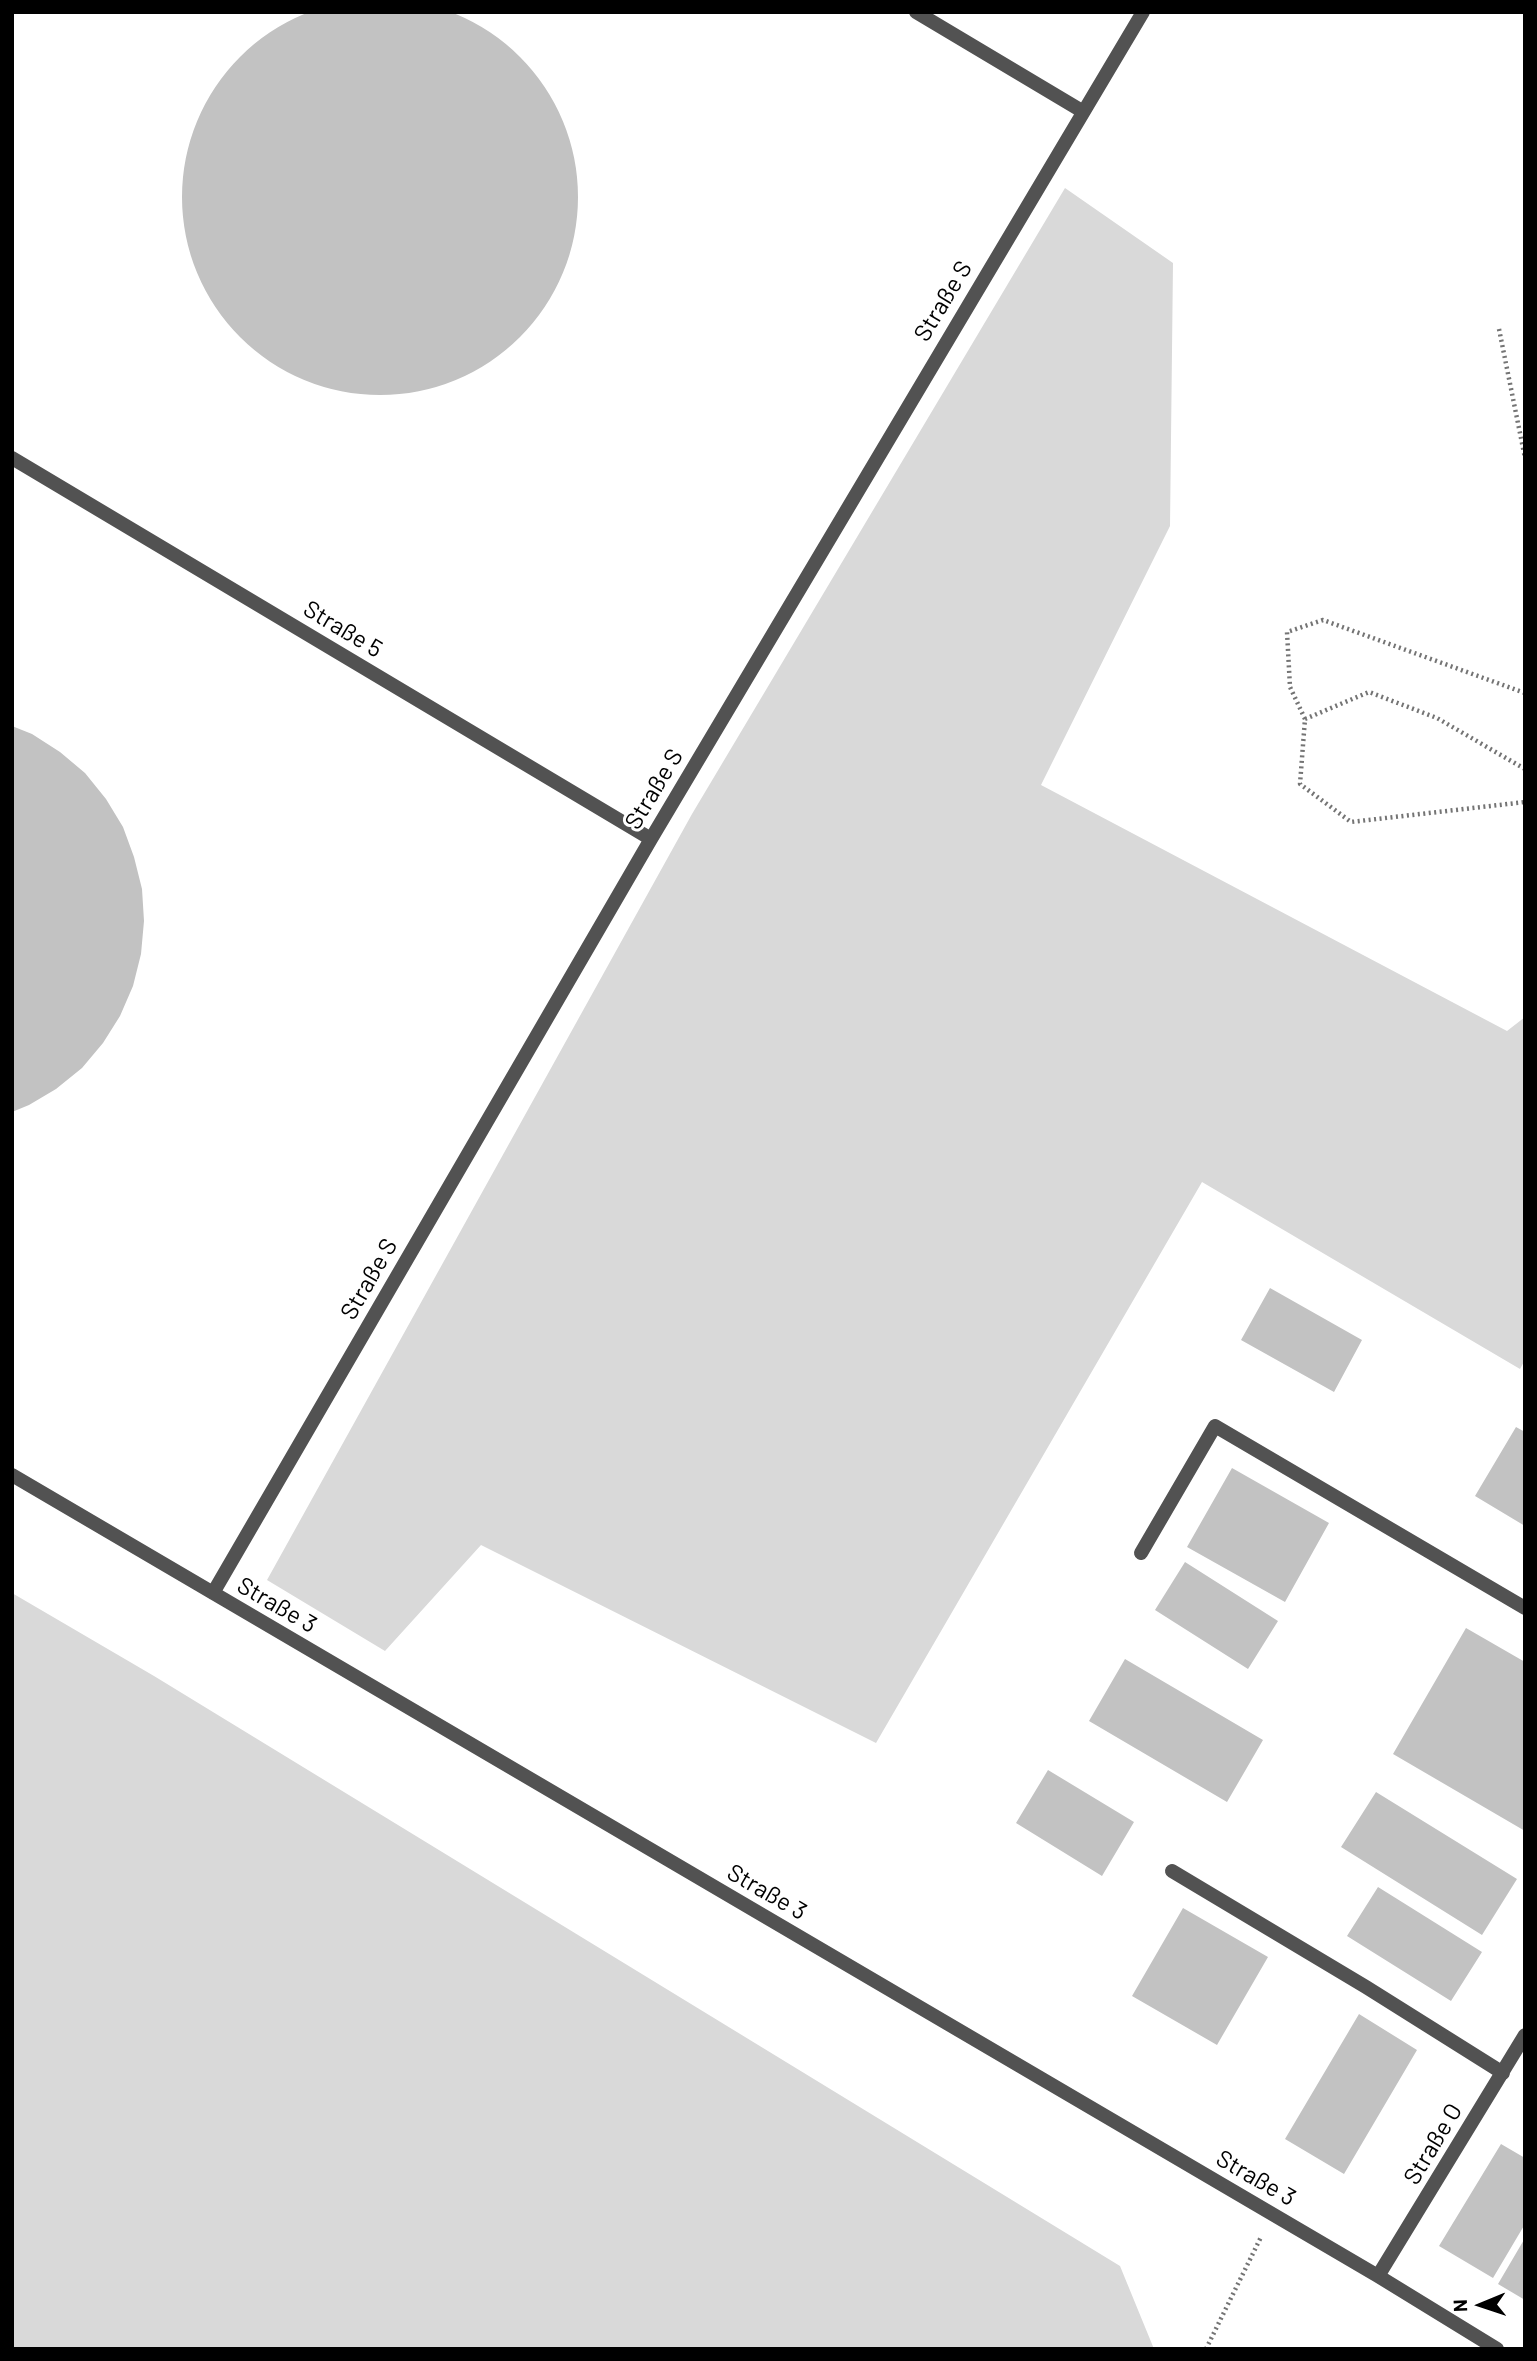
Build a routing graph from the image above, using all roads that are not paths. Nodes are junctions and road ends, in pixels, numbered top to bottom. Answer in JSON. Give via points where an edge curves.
{"nodes":[{"id":1,"x":916,"y":12,"type":"edge"},
{"id":2,"x":1143,"y":12,"type":"edge"},
{"id":3,"x":1082,"y":111,"type":"junction"},
{"id":4,"x":12,"y":458,"type":"edge"},
{"id":5,"x":651,"y":839,"type":"junction"},
{"id":6,"x":12,"y":1475,"type":"edge"},
{"id":7,"x":1141,"y":1553,"type":"dead end"},
{"id":8,"x":213,"y":1593,"type":"junction"},
{"id":9,"x":1525,"y":1608,"type":"edge"},
{"id":10,"x":1172,"y":1871,"type":"dead end"},
{"id":11,"x":1525,"y":2035,"type":"edge"},
{"id":12,"x":1503,"y":2073,"type":"junction"},
{"id":13,"x":1378,"y":2276,"type":"junction"},
{"id":14,"x":1497,"y":2349,"type":"edge"}],
"edges":[{"from":1,"to":3,"type":"lane"},
{"from":2,"to":3,"type":"lane","name":"Straße S"},
{"from":3,"to":5,"type":"lane","name":"Straße S"},
{"from":4,"to":5,"type":"lane","name":"Straße 5"},
{"from":5,"to":8,"type":"lane","name":"Straße S"},
{"from":6,"to":8,"type":"lane","name":"Straße 3"},
{"from":7,"to":9,"type":"lane","via":[[1215,1426]]},
{"from":8,"to":13,"type":"lane","name":"Straße 3"},
{"from":10,"to":12,"type":"lane"},
{"from":11,"to":12,"type":"lane","name":"Straße O"},
{"from":12,"to":13,"type":"lane","name":"Straße O"},
{"from":13,"to":14,"type":"lane","name":"Straße 3"}]}
